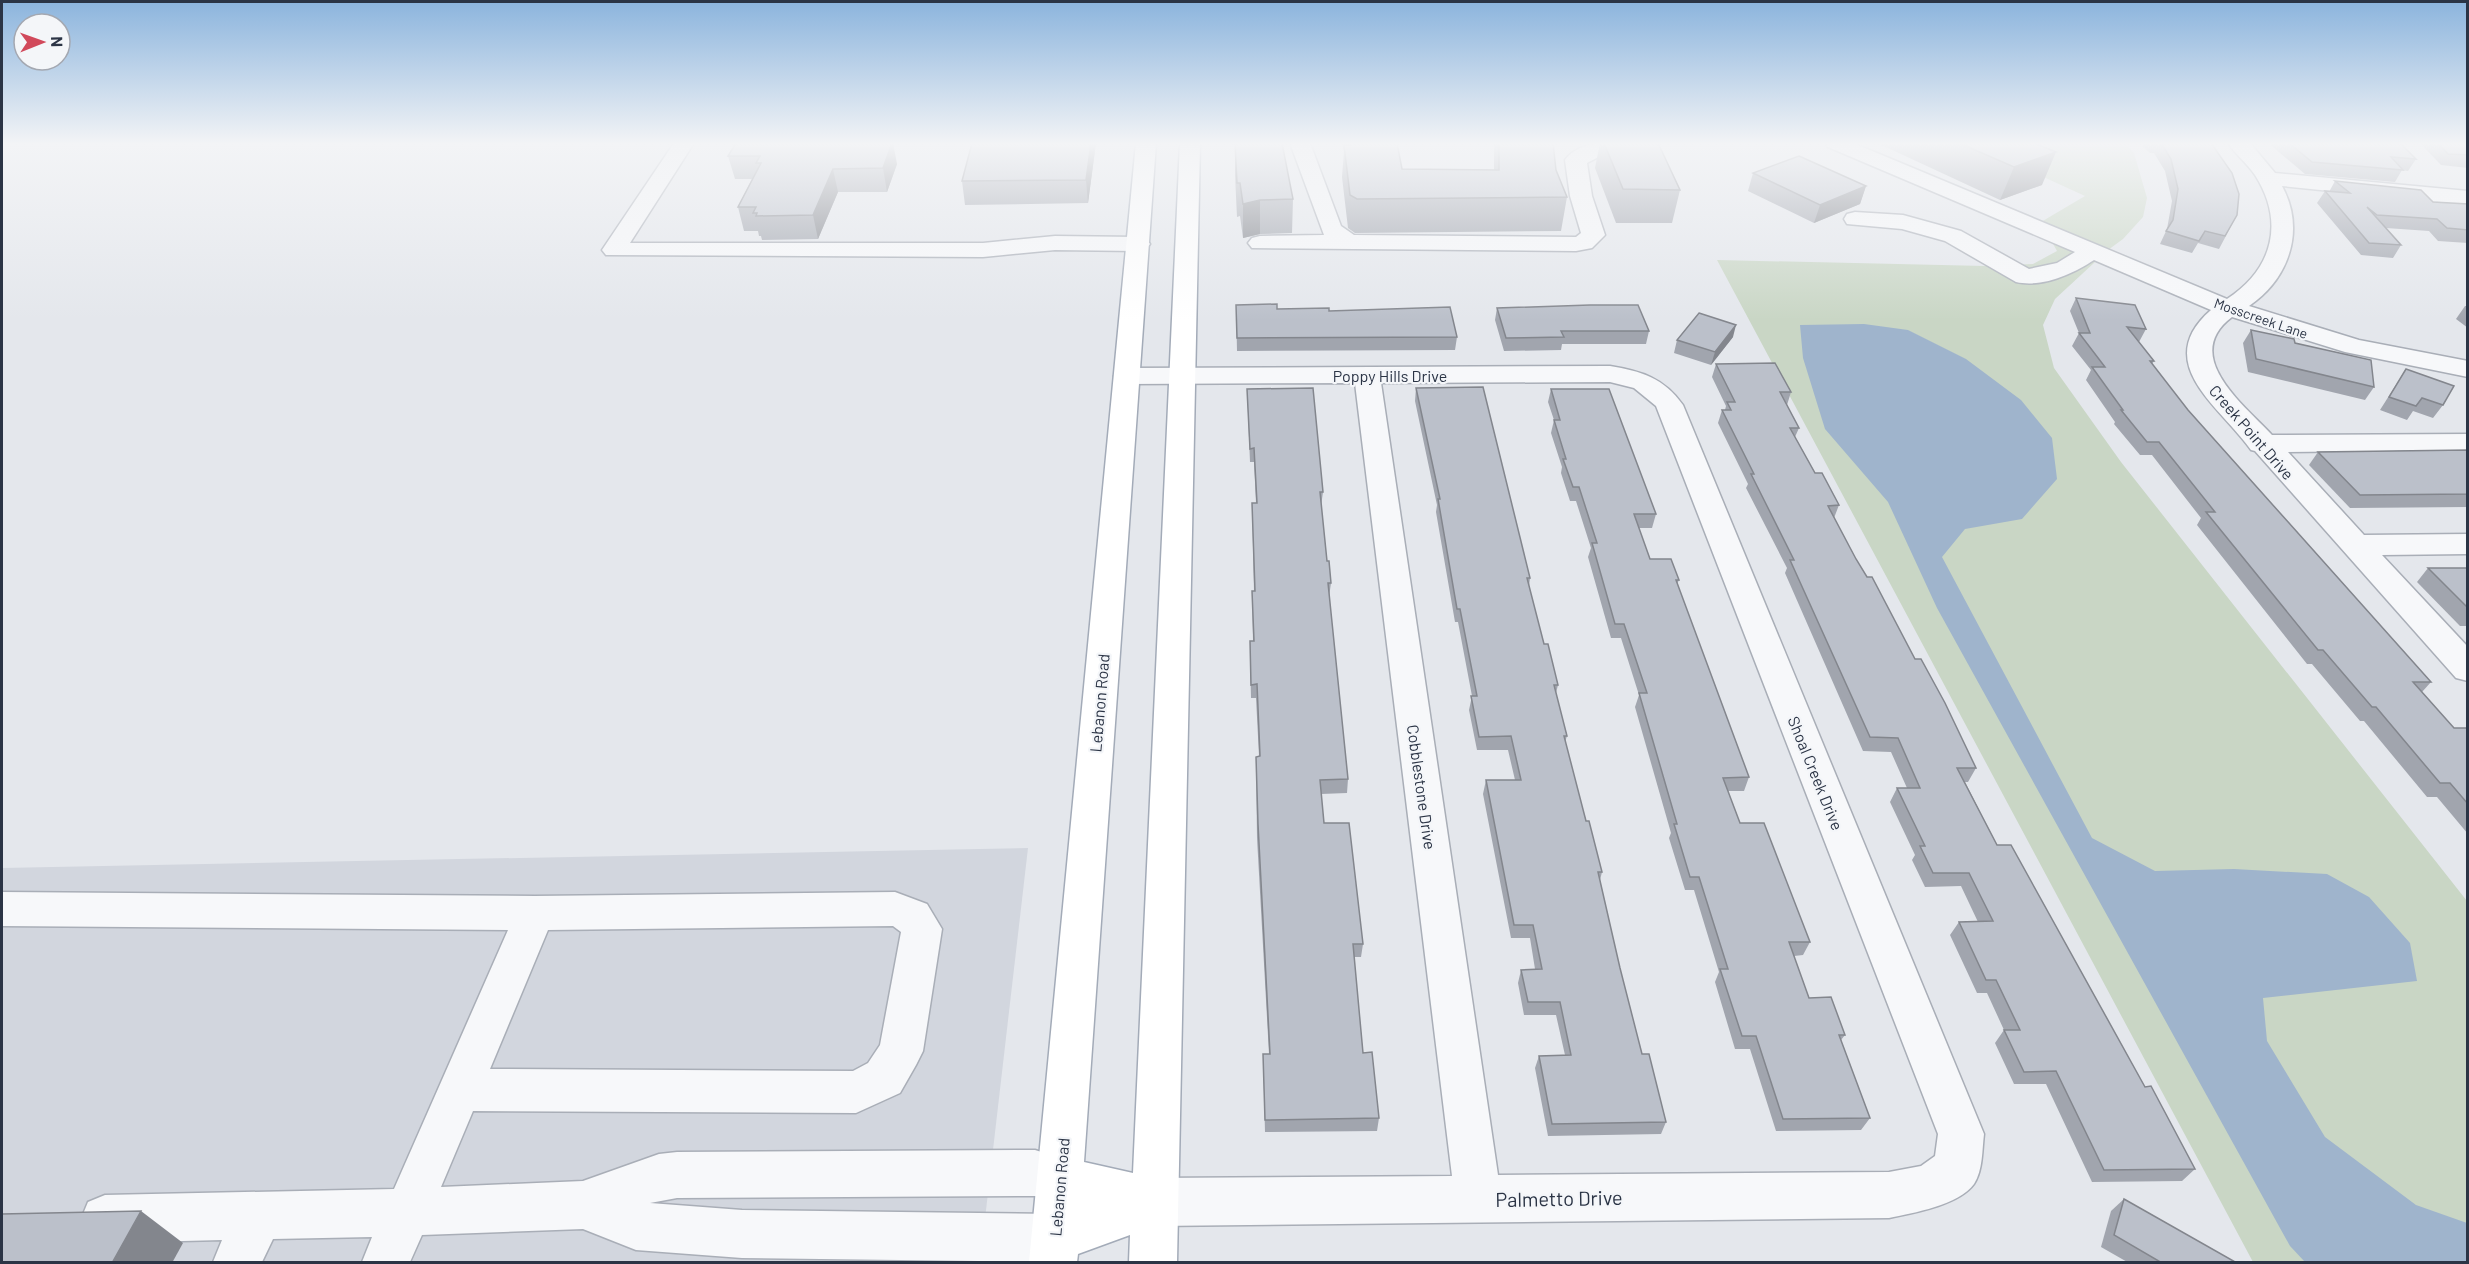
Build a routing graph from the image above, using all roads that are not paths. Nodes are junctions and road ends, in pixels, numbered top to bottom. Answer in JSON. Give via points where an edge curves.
{"nodes":[{"id":1,"x":645,"y":202,"type":"edge"},
{"id":2,"x":1141,"y":202,"type":"edge"},
{"id":3,"x":1188,"y":202,"type":"edge"},
{"id":4,"x":1321,"y":202,"type":"edge"},
{"id":5,"x":1583,"y":202,"type":"edge"},
{"id":6,"x":1974,"y":202,"type":"edge"},
{"id":7,"x":2280,"y":202,"type":"edge"},
{"id":8,"x":1855,"y":219,"type":"dead end"},
{"id":9,"x":1349,"y":242,"type":"junction"},
{"id":10,"x":1260,"y":243,"type":"dead end"},
{"id":11,"x":1138,"y":244,"type":"junction"},
{"id":12,"x":2091,"y":252,"type":"junction"},
{"id":13,"x":2228,"y":308,"type":"junction"},
{"id":14,"x":2463,"y":374,"type":"edge"},
{"id":15,"x":1367,"y":375,"type":"junction"},
{"id":16,"x":1127,"y":376,"type":"junction"},
{"id":17,"x":1182,"y":376,"type":"junction"},
{"id":18,"x":1651,"y":385,"type":"joint"},
{"id":19,"x":2468,"y":442,"type":"edge"},
{"id":20,"x":2261,"y":444,"type":"junction"},
{"id":21,"x":2468,"y":544,"type":"edge"},
{"id":22,"x":2353,"y":545,"type":"junction"},
{"id":23,"x":2466,"y":665,"type":"edge"},
{"id":24,"x":535,"y":913,"type":"junction"},
{"id":25,"x":8,"y":917,"type":"edge"},
{"id":26,"x":460,"y":1090,"type":"junction"},
{"id":27,"x":1957,"y":1169,"type":"joint"},
{"id":28,"x":1060,"y":1179,"type":"junction"},
{"id":29,"x":1478,"y":1199,"type":"junction"},
{"id":30,"x":1155,"y":1202,"type":"junction"},
{"id":31,"x":583,"y":1205,"type":"junction"},
{"id":32,"x":407,"y":1212,"type":"junction"},
{"id":33,"x":260,"y":1215,"type":"junction"},
{"id":34,"x":61,"y":1220,"type":"edge"},
{"id":35,"x":1054,"y":1250,"type":"edge"},
{"id":36,"x":237,"y":1263,"type":"edge"},
{"id":37,"x":386,"y":1263,"type":"edge"},
{"id":38,"x":1153,"y":1263,"type":"edge"}],
"edges":[{"from":1,"to":11,"type":"street","via":[[614,250],[983,250],[1055,243]]},
{"from":2,"to":11,"type":"main road","name":"Lebanon Road"},
{"from":3,"to":17,"type":"main road"},
{"from":4,"to":9,"type":"street","via":[[1331,230]]},
{"from":5,"to":9,"type":"street","via":[[1593,235],[1584,243]]},
{"from":6,"to":12,"type":"street","name":"Mosscreek Lane"},
{"from":7,"to":13,"type":"street","name":"Creek Point Drive","via":[[2282,245],[2275,263],[2258,287]]},
{"from":8,"to":12,"type":"street","via":[[1903,222],[1953,236],[2025,277],[2065,270]]},
{"from":9,"to":10,"type":"street"},
{"from":11,"to":16,"type":"main road","name":"Lebanon Road"},
{"from":12,"to":13,"type":"street","name":"Mosscreek Lane"},
{"from":13,"to":14,"type":"street","name":"Mosscreek Lane","via":[[2289,329]]},
{"from":13,"to":20,"type":"street","name":"Creek Point Drive","via":[[2207,328],[2198,357],[2218,396]]},
{"from":15,"to":17,"type":"street","name":"Poppy Hills Drive"},
{"from":15,"to":18,"type":"street","name":"Poppy Hills Drive","via":[[1610,374]]},
{"from":15,"to":29,"type":"street","name":"Cobblestone Drive"},
{"from":16,"to":17,"type":"street","name":"Poppy Hills Drive"},
{"from":16,"to":28,"type":"main road","name":"Lebanon Road"},
{"from":17,"to":30,"type":"main road"},
{"from":18,"to":27,"type":"street","name":"Shoal Creek Drive","via":[[1669,405],[1961,1134]]},
{"from":19,"to":20,"type":"street"},
{"from":20,"to":22,"type":"street","name":"Creek Point Drive"},
{"from":21,"to":22,"type":"street"},
{"from":22,"to":23,"type":"street","name":"Creek Point Drive"},
{"from":24,"to":25,"type":"street"},
{"from":24,"to":26,"type":"street"},
{"from":24,"to":26,"type":"street","via":[[895,909],[913,916],[922,929],[901,1051],[884,1078],[856,1092]]},
{"from":26,"to":32,"type":"street"},
{"from":27,"to":29,"type":"street","name":"Palmetto Drive","via":[[1929,1187],[1889,1195]]},
{"from":28,"to":30,"type":"main road"},
{"from":28,"to":31,"type":"street","via":[[1035,1173],[677,1175],[659,1177]]},
{"from":28,"to":35,"type":"main road","name":"Lebanon Road"},
{"from":29,"to":30,"type":"street","name":"Palmetto Drive"},
{"from":30,"to":35,"type":"main road"},
{"from":30,"to":38,"type":"main road"},
{"from":31,"to":32,"type":"street"},
{"from":31,"to":35,"type":"street","via":[[636,1226]]},
{"from":32,"to":33,"type":"street"},
{"from":32,"to":37,"type":"street"},
{"from":33,"to":34,"type":"street"},
{"from":33,"to":36,"type":"street"}]}
